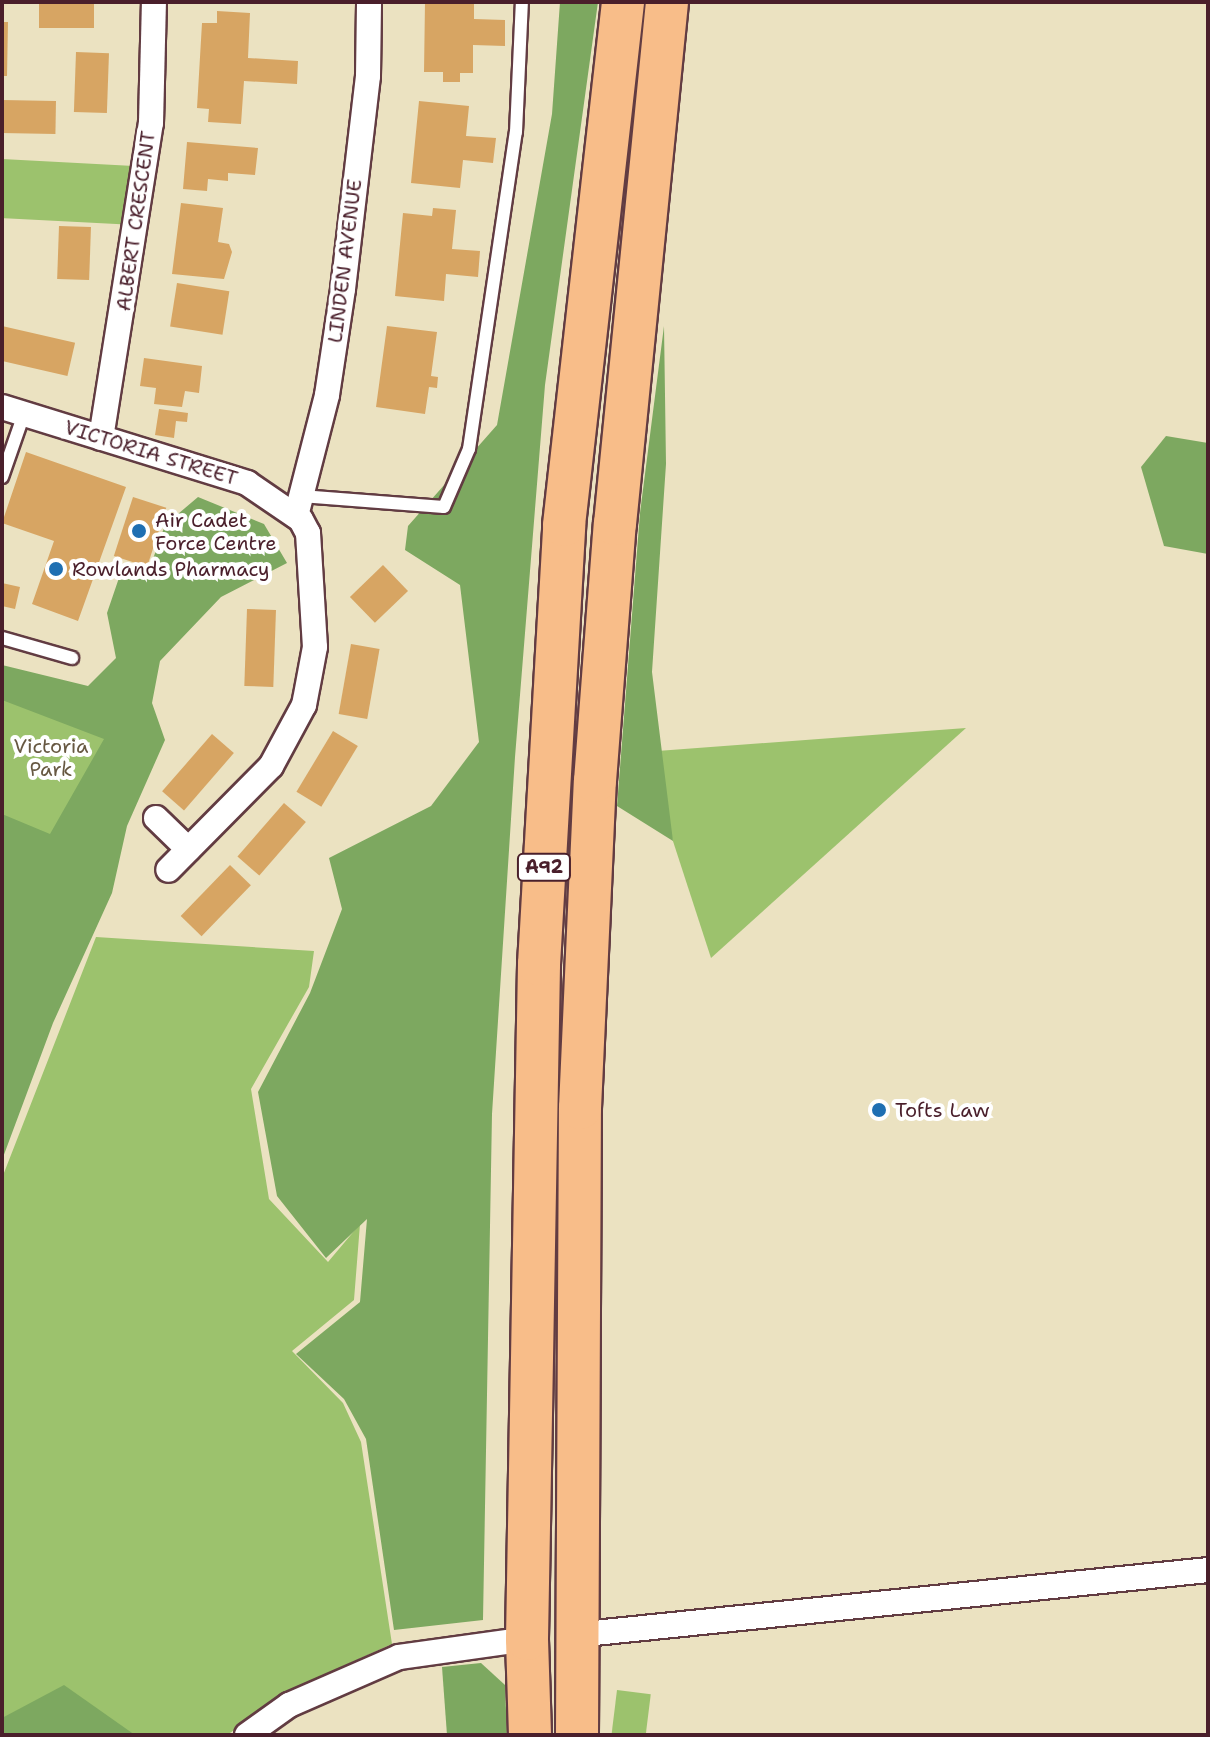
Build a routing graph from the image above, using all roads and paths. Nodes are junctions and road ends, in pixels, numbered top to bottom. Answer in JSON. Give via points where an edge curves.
{"nodes":[{"id":1,"x":154,"y":2,"type":"edge"},
{"id":2,"x":369,"y":2,"type":"edge"},
{"id":3,"x":522,"y":2,"type":"edge"},
{"id":4,"x":623,"y":2,"type":"edge"},
{"id":5,"x":667,"y":2,"type":"edge"},
{"id":6,"x":13,"y":410,"type":"edge"},
{"id":7,"x":101,"y":438,"type":"junction"},
{"id":8,"x":2,"y":477,"type":"edge"},
{"id":9,"x":299,"y":506,"type":"junction"},
{"id":10,"x":2,"y":638,"type":"edge"},
{"id":11,"x":72,"y":658,"type":"dead end"},
{"id":12,"x":156,"y":818,"type":"dead end"},
{"id":13,"x":188,"y":849,"type":"junction"},
{"id":14,"x":168,"y":870,"type":"dead end"},
{"id":15,"x":1208,"y":1570,"type":"edge"},
{"id":16,"x":575,"y":1635,"type":"junction"},
{"id":17,"x":527,"y":1639,"type":"junction"},
{"id":18,"x":247,"y":1735,"type":"edge"},
{"id":19,"x":530,"y":1735,"type":"edge"},
{"id":20,"x":577,"y":1735,"type":"edge"}],
"edges":[{"from":1,"to":7,"type":"street","name":"ALBERT CRESCENT","via":[[149,135]]},
{"from":2,"to":9,"type":"street","name":"LINDEN AVENUE","via":[[368,76],[343,289],[327,395]]},
{"from":3,"to":9,"type":"lane","via":[[516,132],[469,449],[444,507]]},
{"from":4,"to":17,"type":"highway","number":"A92","via":[[588,292],[559,619],[539,964]]},
{"from":5,"to":16,"type":"highway","number":"A92","via":[[616,508],[595,781],[580,1123]]},
{"from":6,"to":7,"type":"street","name":"VICTORIA STREET"},
{"from":6,"to":8,"type":"lane"},
{"from":7,"to":9,"type":"street","name":"VICTORIA STREET","via":[[247,483]]},
{"from":9,"to":13,"type":"street","via":[[308,533],[315,647],[304,705],[271,766]]},
{"from":10,"to":11,"type":"lane"},
{"from":12,"to":13,"type":"street"},
{"from":13,"to":14,"type":"street"},
{"from":15,"to":16,"type":"street"},
{"from":16,"to":20,"type":"highway","number":"A92"},
{"from":17,"to":18,"type":"street","via":[[399,1657],[289,1705]]},
{"from":17,"to":19,"type":"highway","number":"A92"}]}
